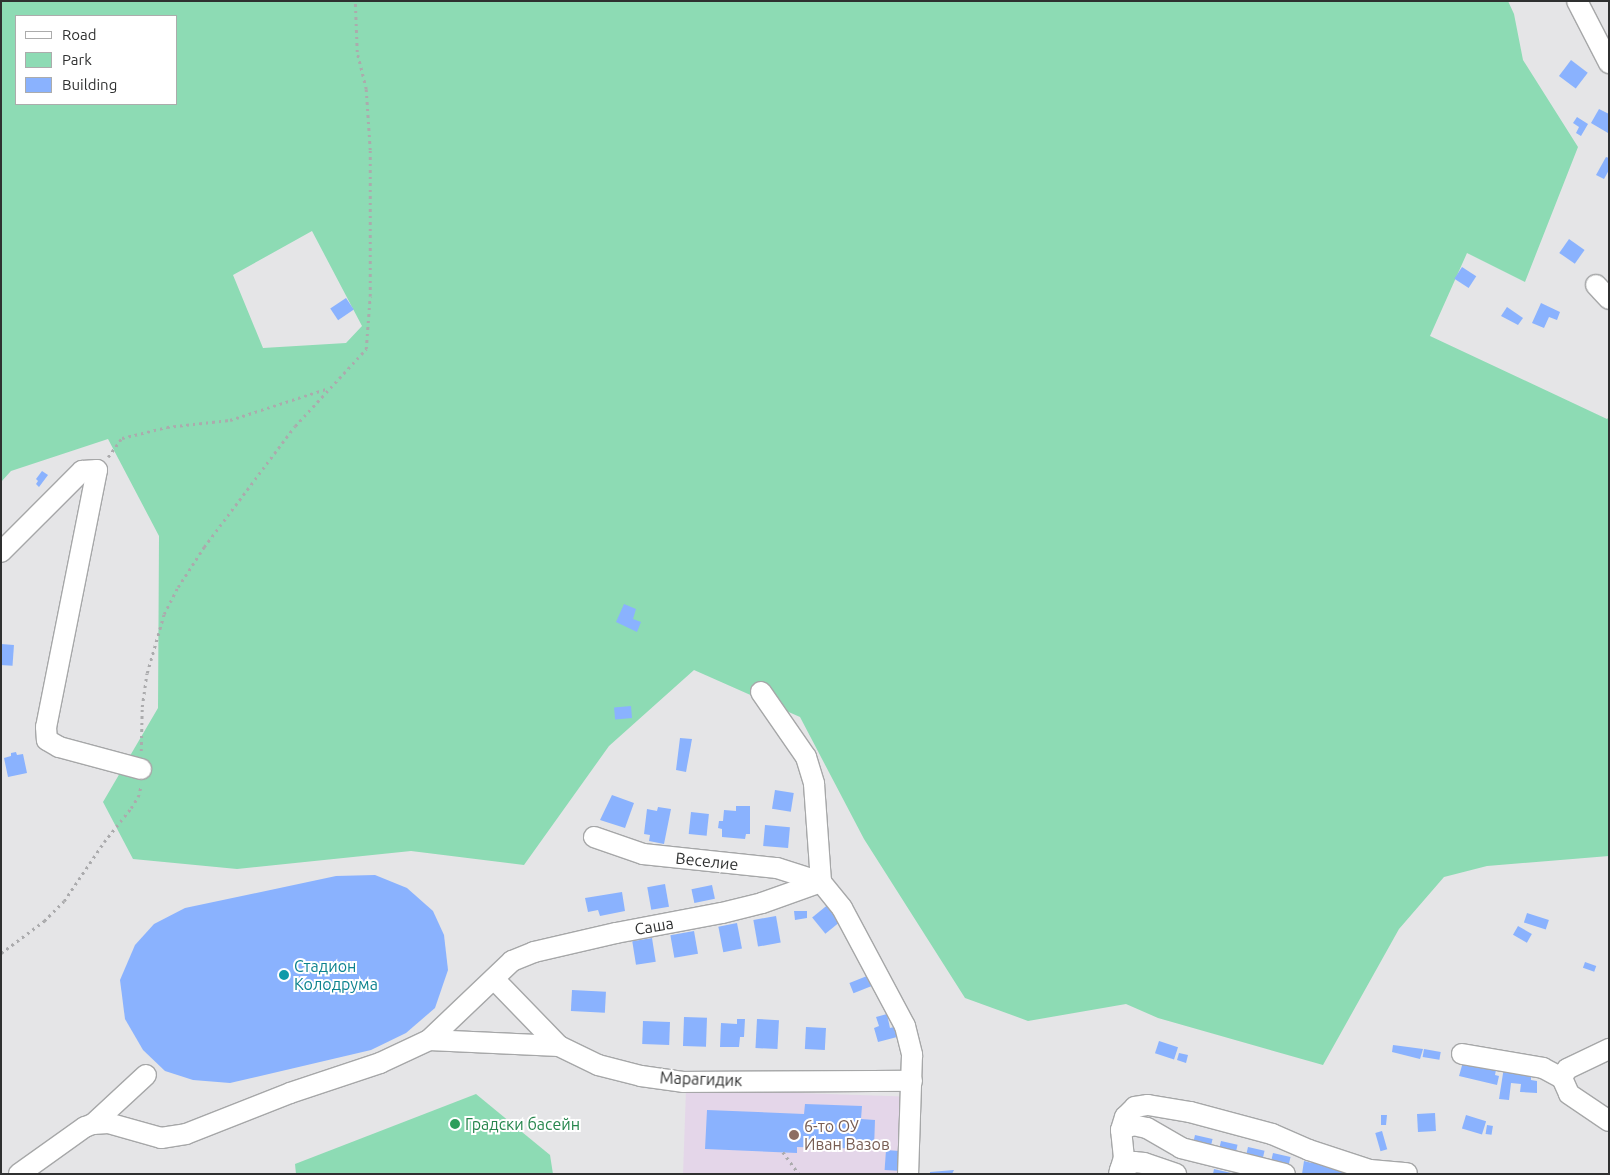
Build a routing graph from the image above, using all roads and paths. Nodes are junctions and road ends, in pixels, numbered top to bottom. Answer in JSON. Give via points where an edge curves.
{"nodes":[{"id":1,"x":355,"y":1,"type":"edge"},
{"id":2,"x":1576,"y":1,"type":"edge"},
{"id":3,"x":1609,"y":63,"type":"edge"},
{"id":4,"x":328,"y":389,"type":"junction"},
{"id":5,"x":97,"y":470,"type":"junction"},
{"id":6,"x":1,"y":552,"type":"edge"},
{"id":7,"x":761,"y":692,"type":"dead end"},
{"id":8,"x":141,"y":769,"type":"junction"},
{"id":9,"x":594,"y":837,"type":"dead end"},
{"id":10,"x":821,"y":882,"type":"junction"},
{"id":11,"x":1,"y":953,"type":"edge"},
{"id":12,"x":494,"y":979,"type":"junction"},
{"id":13,"x":429,"y":1040,"type":"junction"},
{"id":14,"x":559,"y":1046,"type":"junction"},
{"id":15,"x":1609,"y":1049,"type":"edge"},
{"id":16,"x":1462,"y":1054,"type":"dead end"},
{"id":17,"x":146,"y":1075,"type":"dead end"},
{"id":18,"x":1562,"y":1078,"type":"junction"},
{"id":19,"x":912,"y":1081,"type":"junction"},
{"id":20,"x":1609,"y":1121,"type":"edge"},
{"id":21,"x":93,"y":1124,"type":"junction"},
{"id":22,"x":1121,"y":1130,"type":"junction"},
{"id":23,"x":783,"y":1152,"type":"dead end"},
{"id":24,"x":1120,"y":1172,"type":"edge"},
{"id":25,"x":1407,"y":1173,"type":"edge"},
{"id":26,"x":20,"y":1174,"type":"edge"},
{"id":27,"x":799,"y":1174,"type":"edge"},
{"id":28,"x":908,"y":1174,"type":"edge"},
{"id":29,"x":1176,"y":1174,"type":"edge"},
{"id":30,"x":1285,"y":1174,"type":"edge"}],
"edges":[{"from":1,"to":4,"type":"path","via":[[356,52],[366,89],[370,150],[369,333],[366,349]]},
{"from":2,"to":3,"type":"street"},
{"from":4,"to":5,"type":"path","via":[[230,420],[167,427],[122,438]]},
{"from":4,"to":8,"type":"path","via":[[294,426],[204,546],[164,614],[144,689]]},
{"from":5,"to":6,"type":"street","via":[[82,471]]},
{"from":5,"to":8,"type":"street","via":[[46,727],[47,740],[59,747]]},
{"from":7,"to":10,"type":"street","via":[[806,757],[814,784]]},
{"from":8,"to":11,"type":"path","via":[[138,796],[64,901],[44,922]]},
{"from":9,"to":10,"type":"street","name":"Веселие","via":[[643,854],[777,868]]},
{"from":10,"to":12,"type":"street","name":"Саша","via":[[722,913],[534,952],[512,961]]},
{"from":10,"to":19,"type":"street","via":[[842,908],[904,1026],[912,1055]]},
{"from":12,"to":13,"type":"street","name":"Саша"},
{"from":12,"to":14,"type":"street","name":"Марагидик"},
{"from":13,"to":14,"type":"street"},
{"from":13,"to":21,"type":"street","via":[[380,1063],[290,1093],[186,1134],[161,1138],[108,1123]]},
{"from":14,"to":19,"type":"street","name":"Марагидик","via":[[598,1065],[683,1082]]},
{"from":15,"to":18,"type":"street","via":[[1567,1069]]},
{"from":16,"to":18,"type":"street","via":[[1543,1068]]},
{"from":17,"to":21,"type":"street"},
{"from":18,"to":20,"type":"street","via":[[1569,1094]]},
{"from":19,"to":28,"type":"street"},
{"from":21,"to":26,"type":"street"},
{"from":22,"to":24,"type":"street","via":[[1124,1158]]},
{"from":22,"to":25,"type":"street","via":[[1125,1117],[1135,1106],[1157,1107],[1190,1112],[1272,1134],[1370,1170]]},
{"from":22,"to":30,"type":"street","via":[[1133,1125],[1147,1128],[1181,1148]]},
{"from":23,"to":27,"type":"path"},
{"from":24,"to":29,"type":"street","via":[[1134,1162]]}]}
